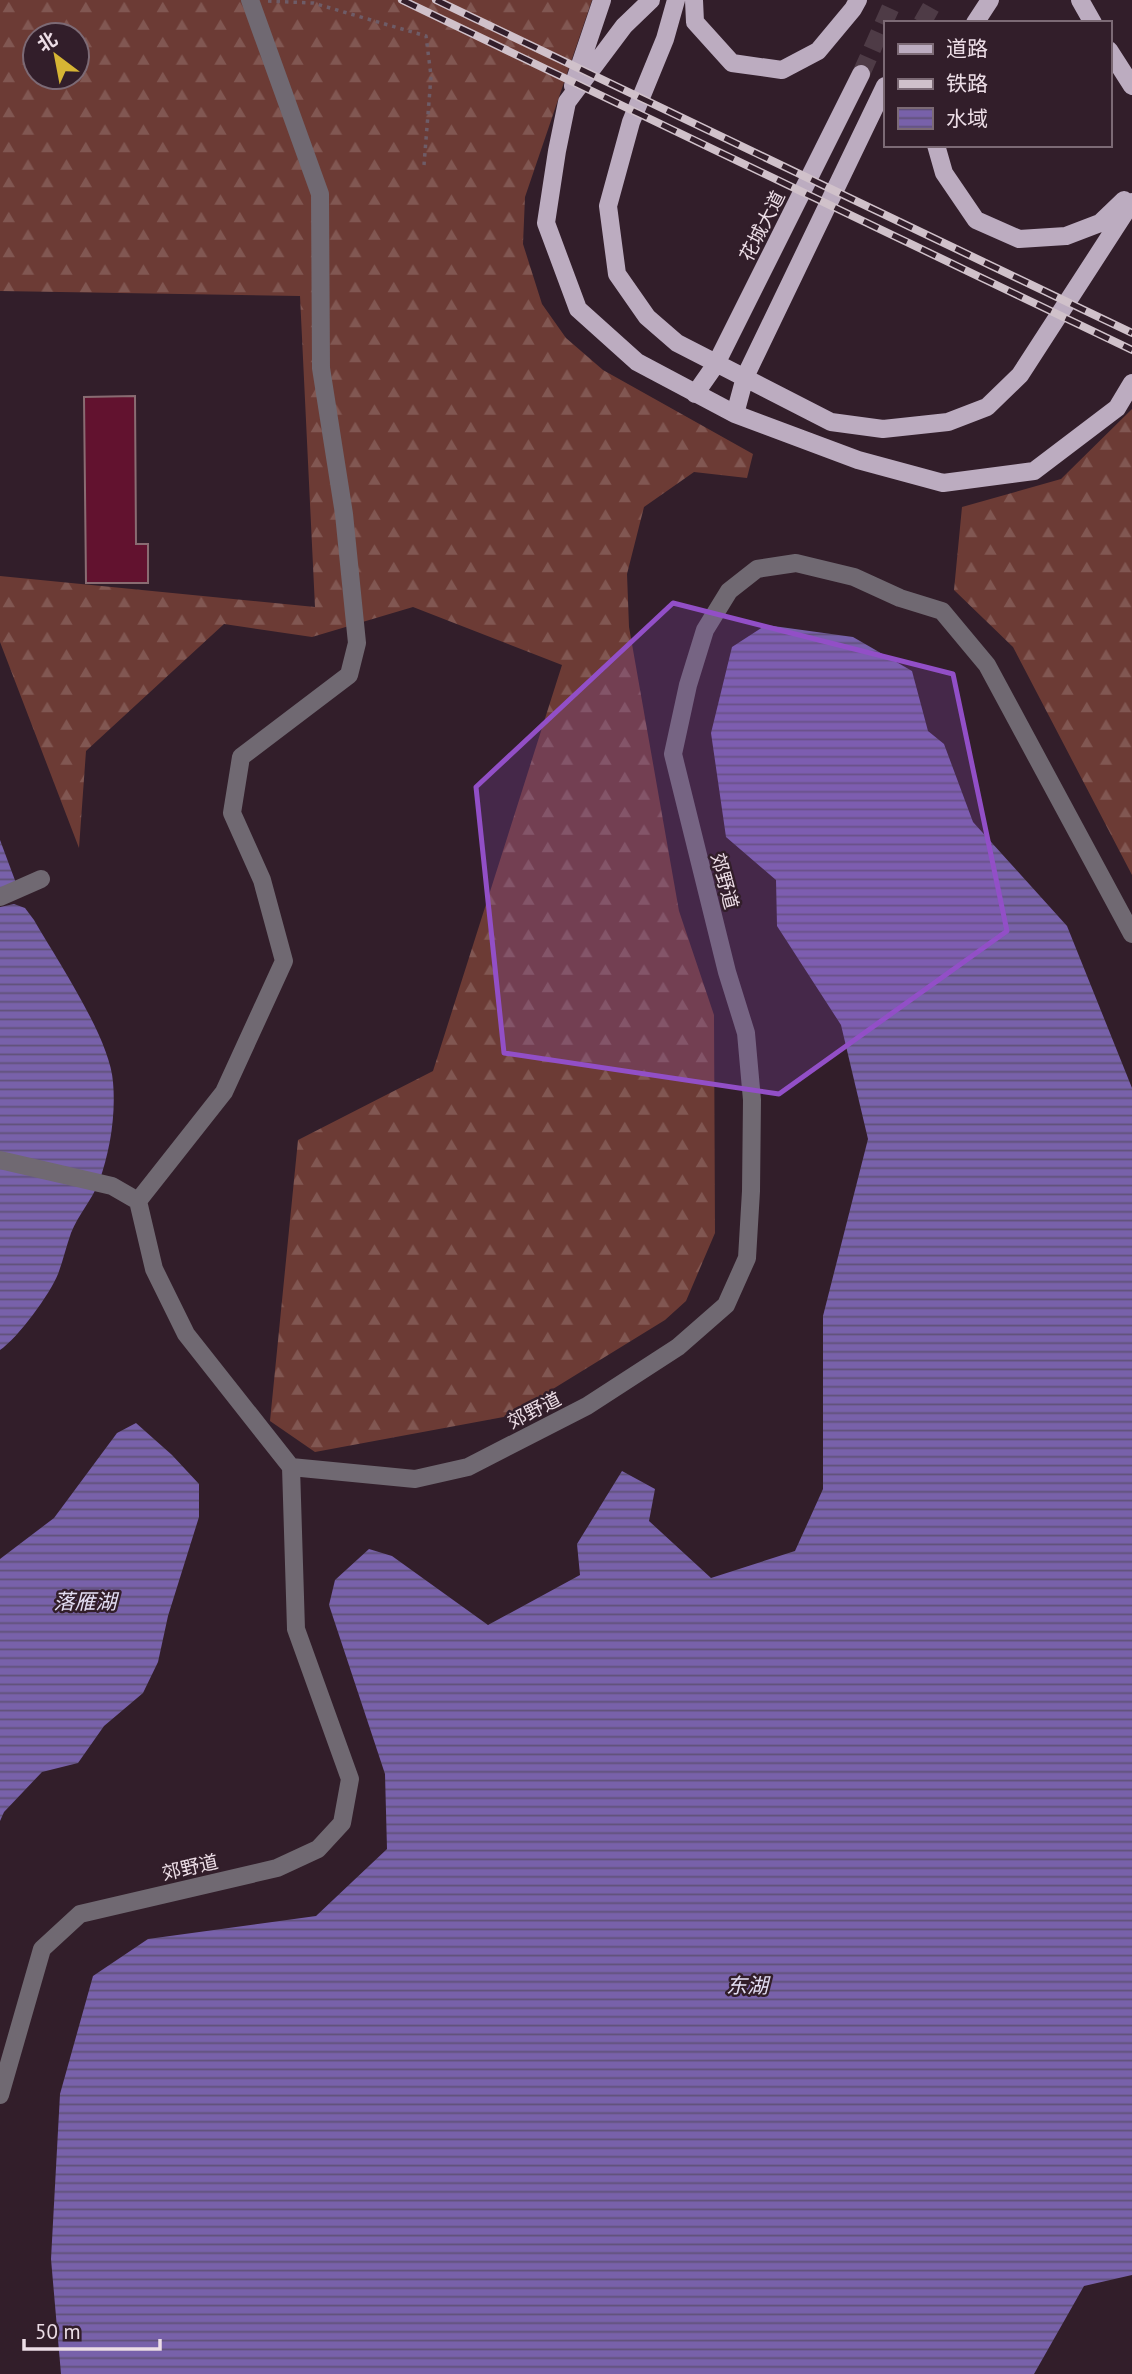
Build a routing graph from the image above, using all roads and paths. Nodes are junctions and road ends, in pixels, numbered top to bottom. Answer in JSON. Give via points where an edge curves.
{"nodes":[{"id":1,"x":250,"y":0,"type":"edge"},
{"id":2,"x":267,"y":0,"type":"edge"},
{"id":3,"x":602,"y":0,"type":"edge"},
{"id":4,"x":651,"y":0,"type":"edge"},
{"id":5,"x":676,"y":0,"type":"edge"},
{"id":6,"x":694,"y":0,"type":"edge"},
{"id":7,"x":858,"y":0,"type":"edge"},
{"id":8,"x":990,"y":0,"type":"edge"},
{"id":9,"x":1080,"y":0,"type":"edge"},
{"id":10,"x":976,"y":21,"type":"edge"},
{"id":11,"x":1092,"y":21,"type":"edge"},
{"id":12,"x":1112,"y":55,"type":"edge"},
{"id":13,"x":861,"y":74,"type":"tunnel mouth"},
{"id":14,"x":1132,"y":86,"type":"edge"},
{"id":15,"x":884,"y":88,"type":"edge"},
{"id":16,"x":567,"y":102,"type":"junction"},
{"id":17,"x":937,"y":147,"type":"edge"},
{"id":18,"x":424,"y":165,"type":"dead end"},
{"id":19,"x":1132,"y":193,"type":"edge"},
{"id":20,"x":1132,"y":202,"type":"edge"},
{"id":21,"x":716,"y":364,"type":"junction"},
{"id":22,"x":745,"y":377,"type":"junction"},
{"id":23,"x":1132,"y":383,"type":"edge"},
{"id":24,"x":695,"y":394,"type":"junction"},
{"id":25,"x":735,"y":414,"type":"junction"},
{"id":26,"x":41,"y":879,"type":"dead end"},
{"id":27,"x":0,"y":897,"type":"edge"},
{"id":28,"x":1132,"y":934,"type":"edge"},
{"id":29,"x":0,"y":1160,"type":"edge"},
{"id":30,"x":138,"y":1200,"type":"junction"},
{"id":31,"x":291,"y":1466,"type":"junction"},
{"id":32,"x":0,"y":2095,"type":"edge"}],
"edges":[{"from":1,"to":30,"type":"street","via":[[320,194],[321,368],[344,514],[357,643],[349,675],[241,757],[232,813],[262,880],[285,961],[224,1092]]},
{"from":2,"to":18,"type":"path","via":[[313,3],[426,36],[431,76]]},
{"from":3,"to":16,"type":"main road"},
{"from":4,"to":16,"type":"main road","via":[[624,26]]},
{"from":5,"to":21,"type":"main road","via":[[631,122],[608,206],[617,274],[647,317],[677,343]]},
{"from":6,"to":7,"type":"main road","via":[[695,22],[732,63],[782,70],[818,51]]},
{"from":8,"to":10,"type":"main road"},
{"from":9,"to":11,"type":"main road"},
{"from":12,"to":14,"type":"main road"},
{"from":13,"to":21,"type":"main road","name":"花城大道"},
{"from":15,"to":22,"type":"main road"},
{"from":16,"to":24,"type":"main road","via":[[546,223],[578,309],[637,362]]},
{"from":17,"to":19,"type":"main road","via":[[944,173],[976,220],[1019,239],[1066,236],[1100,223]]},
{"from":20,"to":22,"type":"main road","via":[[1020,375],[987,407],[948,422],[883,429],[831,422]]},
{"from":21,"to":22,"type":"main road"},
{"from":21,"to":24,"type":"main road","name":"花城大道"},
{"from":22,"to":25,"type":"main road"},
{"from":23,"to":25,"type":"main road","via":[[1116,408],[1034,471],[943,483],[858,460]]},
{"from":24,"to":25,"type":"main road"},
{"from":26,"to":27,"type":"street"},
{"from":28,"to":31,"type":"street","name":"郊野道","via":[[987,664],[942,611],[854,577],[796,563],[757,569],[729,591],[705,630],[673,754],[746,1033],[752,1100],[747,1258],[726,1305],[678,1347],[587,1406],[468,1468],[415,1479]]},
{"from":29,"to":30,"type":"street","via":[[113,1186]]},
{"from":30,"to":31,"type":"street","via":[[154,1269],[186,1334]]},
{"from":31,"to":32,"type":"street","name":"郊野道","via":[[296,1629],[350,1779],[342,1823],[318,1849],[277,1868],[80,1914],[42,1949]]}]}
